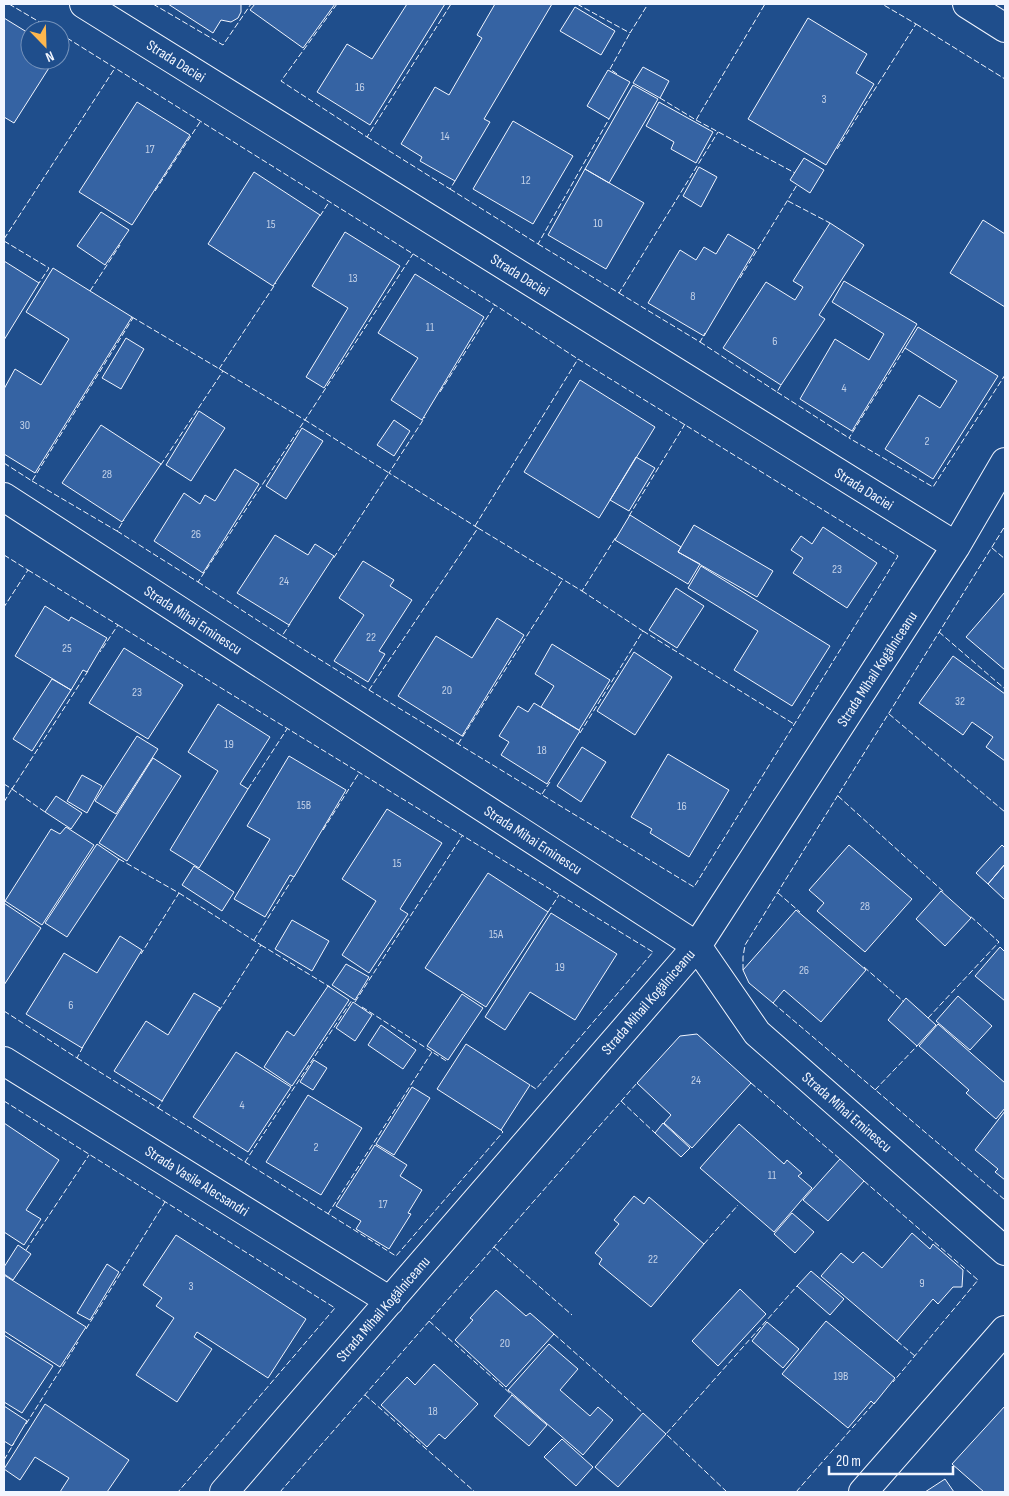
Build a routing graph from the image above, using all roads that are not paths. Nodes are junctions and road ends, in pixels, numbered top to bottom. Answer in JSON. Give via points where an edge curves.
{"nodes":[{"id":1,"x":84,"y":4,"type":"edge"},
{"id":2,"x":967,"y":4,"type":"edge"},
{"id":3,"x":1005,"y":28,"type":"edge"},
{"id":4,"x":1005,"y":462,"type":"edge"},
{"id":5,"x":4,"y":497,"type":"edge"},
{"id":6,"x":956,"y":546,"type":"junction"},
{"id":7,"x":697,"y":946,"type":"junction"},
{"id":8,"x":4,"y":1061,"type":"edge"},
{"id":9,"x":1005,"y":1251,"type":"edge"},
{"id":10,"x":390,"y":1301,"type":"junction"},
{"id":11,"x":1005,"y":1330,"type":"edge"},
{"id":12,"x":224,"y":1492,"type":"edge"},
{"id":13,"x":863,"y":1492,"type":"edge"}],
"edges":[{"from":1,"to":6,"type":"street","name":"Strada Daciei"},
{"from":2,"to":3,"type":"street"},
{"from":4,"to":6,"type":"street","name":"Strada Mihail Kogălniceanu"},
{"from":5,"to":7,"type":"street","name":"Strada Mihai Eminescu"},
{"from":6,"to":7,"type":"street","name":"Strada Mihail Kogălniceanu"},
{"from":7,"to":9,"type":"street","name":"Strada Mihai Eminescu","via":[[757,1032]]},
{"from":7,"to":10,"type":"street","name":"Strada Mihail Kogălniceanu"},
{"from":8,"to":10,"type":"street","name":"Strada Vasile Alecsandri"},
{"from":10,"to":12,"type":"street","name":"Strada Mihail Kogălniceanu"},
{"from":11,"to":13,"type":"street"}]}
